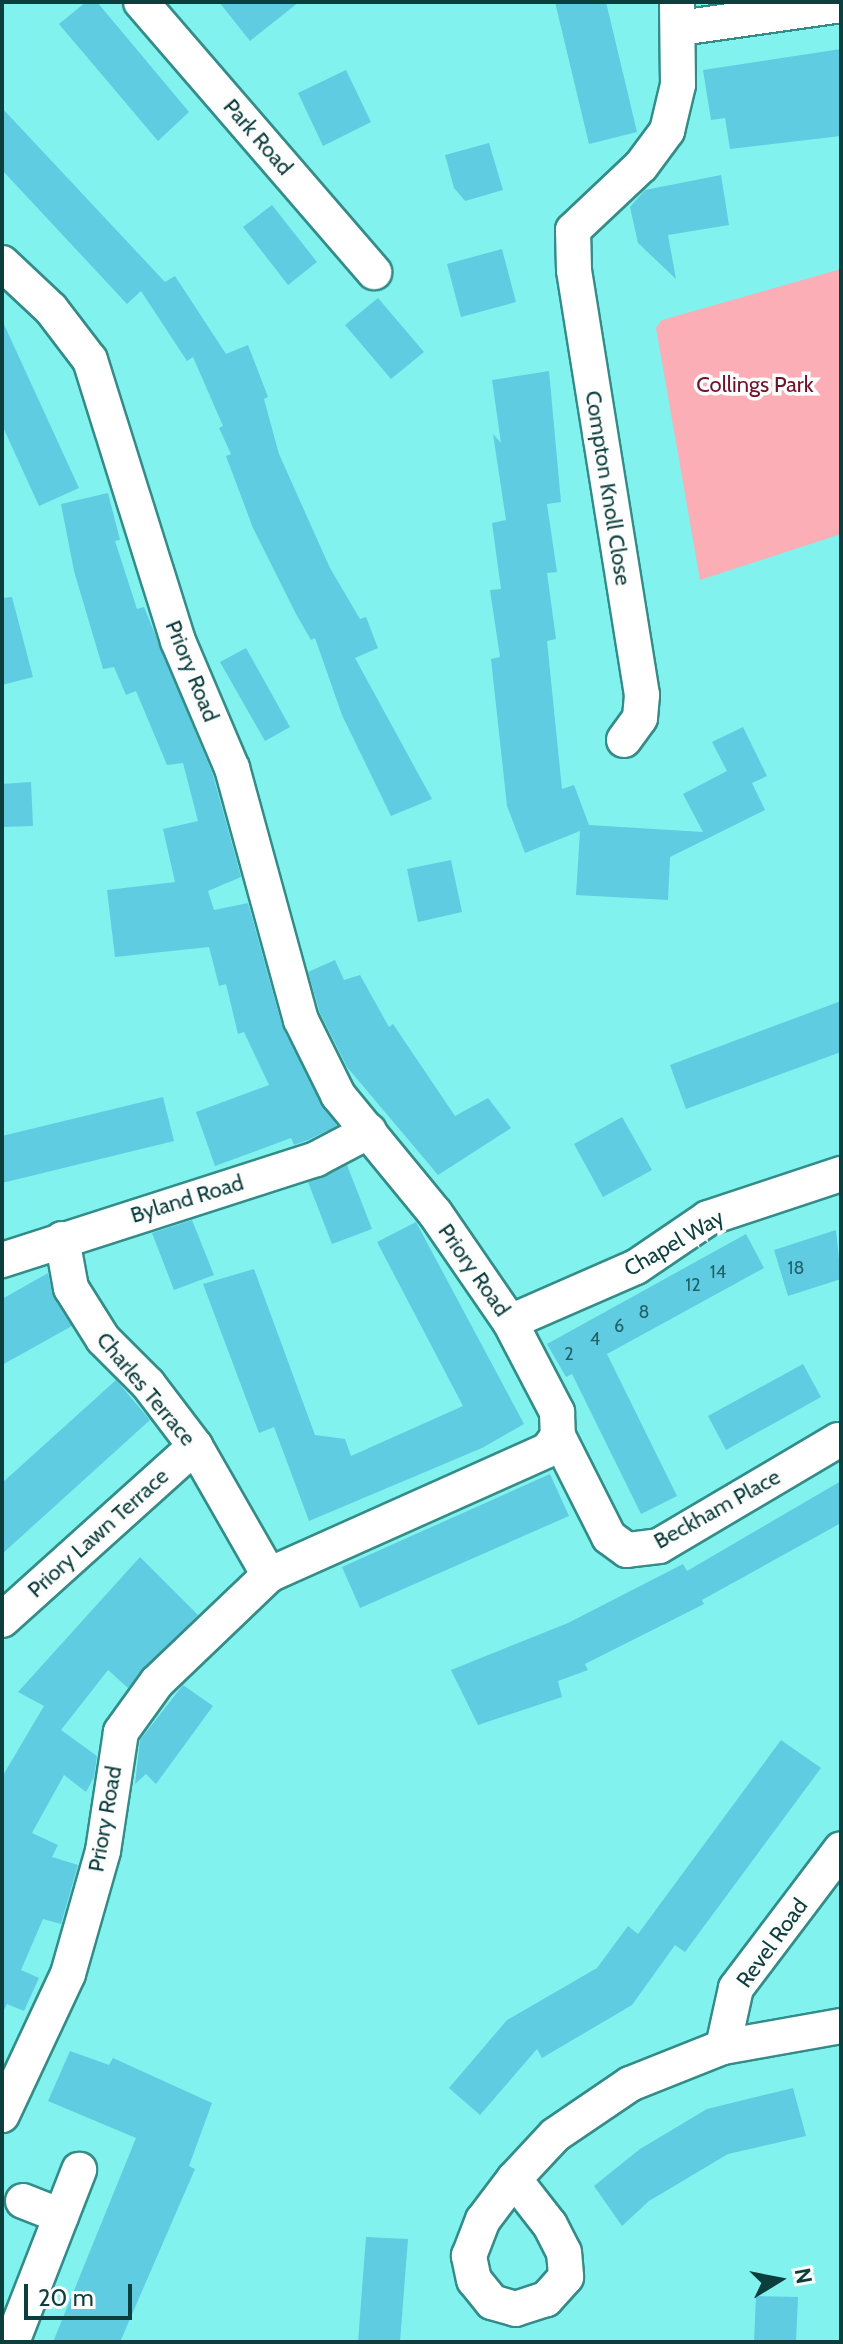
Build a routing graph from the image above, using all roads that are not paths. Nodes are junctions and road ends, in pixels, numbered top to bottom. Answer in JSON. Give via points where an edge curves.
{"nodes":[{"id":1,"x":141,"y":2,"type":"edge"},
{"id":2,"x":841,"y":5,"type":"edge"},
{"id":3,"x":678,"y":15,"type":"edge"},
{"id":4,"x":2,"y":263,"type":"edge"},
{"id":5,"x":374,"y":272,"type":"dead end"},
{"id":6,"x":624,"y":740,"type":"dead end"},
{"id":7,"x":369,"y":1131,"type":"junction"},
{"id":8,"x":841,"y":1174,"type":"edge"},
{"id":9,"x":62,"y":1239,"type":"junction"},
{"id":10,"x":2,"y":1260,"type":"edge"},
{"id":11,"x":510,"y":1322,"type":"junction"},
{"id":12,"x":558,"y":1436,"type":"junction"},
{"id":13,"x":838,"y":1440,"type":"dead end"},
{"id":14,"x":195,"y":1446,"type":"junction"},
{"id":15,"x":269,"y":1575,"type":"junction"},
{"id":16,"x":2,"y":1620,"type":"edge"},
{"id":17,"x":841,"y":1849,"type":"edge"},
{"id":18,"x":841,"y":2026,"type":"edge"},
{"id":19,"x":723,"y":2047,"type":"junction"},
{"id":20,"x":2,"y":2115,"type":"edge"},
{"id":21,"x":79,"y":2170,"type":"dead end"},
{"id":22,"x":514,"y":2179,"type":"dead end"},
{"id":23,"x":23,"y":2201,"type":"dead end"},
{"id":24,"x":61,"y":2216,"type":"junction"},
{"id":25,"x":12,"y":2342,"type":"edge"}],
"edges":[{"from":1,"to":5,"type":"street","name":"Park Road"},
{"from":2,"to":3,"type":"street"},
{"from":3,"to":6,"type":"street","name":"Compton Knoll Close","via":[[678,85],[667,131],[641,166],[573,230],[574,270],[642,695],[640,718]]},
{"from":4,"to":7,"type":"street","name":"Priory Road","via":[[51,309],[90,360],[178,641],[232,768],[301,1020],[338,1095]]},
{"from":7,"to":9,"type":"street","name":"Byland Road","via":[[316,1159]]},
{"from":7,"to":11,"type":"street","name":"Priory Road","via":[[435,1213]]},
{"from":8,"to":11,"type":"street","name":"Chapel Way","via":[[708,1218],[636,1267]]},
{"from":9,"to":10,"type":"street","name":"Byland Road"},
{"from":9,"to":14,"type":"street","name":"Charles Terrace","via":[[71,1288],[103,1339],[148,1384]]},
{"from":11,"to":12,"type":"street","name":"Priory Road","via":[[557,1412]]},
{"from":12,"to":13,"type":"street","name":"Beckham Place","via":[[609,1537],[627,1550],[659,1546]]},
{"from":12,"to":15,"type":"street","name":"Priory Road","via":[[548,1450]]},
{"from":14,"to":15,"type":"street","name":"Charles Terrace"},
{"from":14,"to":16,"type":"street","name":"Priory Lawn Terrace"},
{"from":15,"to":20,"type":"street","name":"Priory Road","via":[[157,1682],[121,1732],[103,1851],[68,1974]]},
{"from":17,"to":19,"type":"street","name":"Revel Road","via":[[736,1988]]},
{"from":18,"to":19,"type":"street"},
{"from":19,"to":22,"type":"street","via":[[630,2084],[555,2135]]},
{"from":21,"to":24,"type":"street"},
{"from":23,"to":24,"type":"street"},
{"from":24,"to":25,"type":"street"}]}
